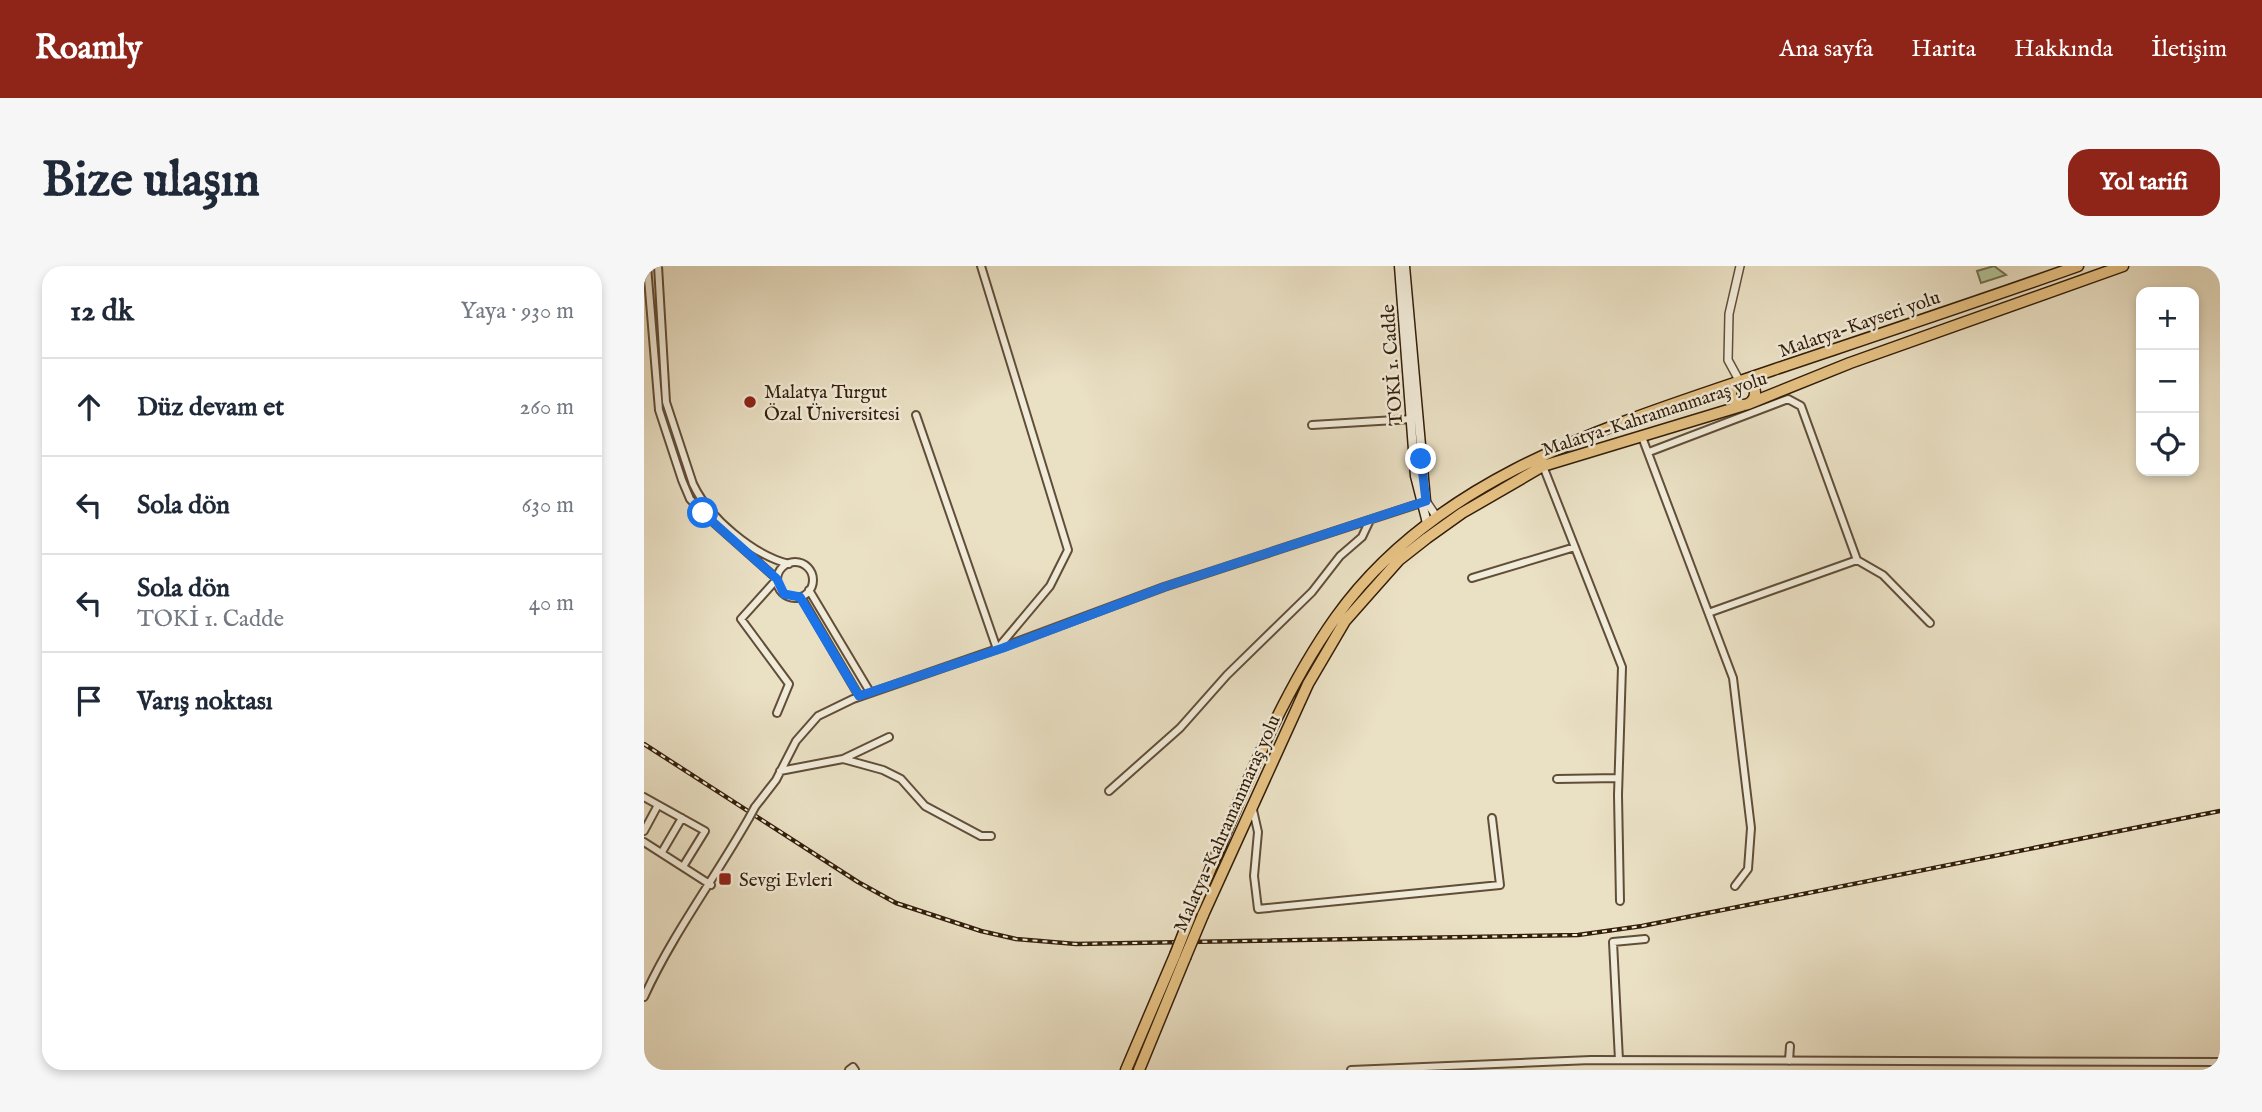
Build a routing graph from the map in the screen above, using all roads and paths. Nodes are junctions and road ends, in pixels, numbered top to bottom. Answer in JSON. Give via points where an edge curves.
{"nodes":[{"id":1,"x":647,"y":266,"type":"edge"},
{"id":2,"x":658,"y":266,"type":"edge"},
{"id":3,"x":981,"y":266,"type":"edge"},
{"id":4,"x":1399,"y":266,"type":"edge"},
{"id":5,"x":1405,"y":266,"type":"edge"},
{"id":6,"x":1741,"y":266,"type":"edge"},
{"id":7,"x":2078,"y":266,"type":"edge"},
{"id":8,"x":2123,"y":266,"type":"edge"},
{"id":9,"x":1740,"y":382,"type":"junction"},
{"id":10,"x":1748,"y":404,"type":"junction"},
{"id":11,"x":916,"y":415,"type":"dead end"},
{"id":12,"x":1414,"y":419,"type":"junction"},
{"id":13,"x":1312,"y":425,"type":"dead end"},
{"id":14,"x":1642,"y":437,"type":"junction"},
{"id":15,"x":1649,"y":452,"type":"junction"},
{"id":16,"x":1544,"y":466,"type":"junction"},
{"id":17,"x":1423,"y":502,"type":"junction"},
{"id":18,"x":1436,"y":516,"type":"junction"},
{"id":19,"x":1370,"y":520,"type":"junction"},
{"id":20,"x":1427,"y":523,"type":"junction"},
{"id":21,"x":1576,"y":547,"type":"junction"},
{"id":22,"x":1857,"y":560,"type":"junction"},
{"id":23,"x":789,"y":564,"type":"junction"},
{"id":24,"x":1472,"y":578,"type":"dead end"},
{"id":25,"x":777,"y":579,"type":"junction"},
{"id":26,"x":810,"y":590,"type":"junction"},
{"id":27,"x":800,"y":597,"type":"junction"},
{"id":28,"x":1711,"y":612,"type":"junction"},
{"id":29,"x":1930,"y":622,"type":"dead end"},
{"id":30,"x":997,"y":649,"type":"junction"},
{"id":31,"x":870,"y":692,"type":"junction"},
{"id":32,"x":859,"y":696,"type":"junction"},
{"id":33,"x":777,"y":713,"type":"dead end"},
{"id":34,"x":889,"y":737,"type":"dead end"},
{"id":35,"x":844,"y":759,"type":"junction"},
{"id":36,"x":780,"y":771,"type":"junction"},
{"id":37,"x":1618,"y":778,"type":"junction"},
{"id":38,"x":1557,"y":779,"type":"dead end"},
{"id":39,"x":1109,"y":791,"type":"dead end"},
{"id":40,"x":644,"y":797,"type":"edge"},
{"id":41,"x":1253,"y":805,"type":"junction"},
{"id":42,"x":658,"y":806,"type":"junction"},
{"id":43,"x":682,"y":818,"type":"junction"},
{"id":44,"x":1492,"y":818,"type":"dead end"},
{"id":45,"x":644,"y":831,"type":"edge"},
{"id":46,"x":991,"y":836,"type":"dead end"},
{"id":47,"x":644,"y":843,"type":"edge"},
{"id":48,"x":662,"y":852,"type":"junction"},
{"id":49,"x":684,"y":865,"type":"junction"},
{"id":50,"x":711,"y":885,"type":"junction"},
{"id":51,"x":1735,"y":886,"type":"dead end"},
{"id":52,"x":1620,"y":901,"type":"dead end"},
{"id":53,"x":1645,"y":939,"type":"dead end"},
{"id":54,"x":1180,"y":956,"type":"junction"},
{"id":55,"x":644,"y":998,"type":"edge"},
{"id":56,"x":1790,"y":1046,"type":"dead end"},
{"id":57,"x":1603,"y":1060,"type":"junction"},
{"id":58,"x":1619,"y":1060,"type":"junction"},
{"id":59,"x":1789,"y":1061,"type":"junction"},
{"id":60,"x":2153,"y":1061,"type":"junction"},
{"id":61,"x":2220,"y":1062,"type":"edge"},
{"id":62,"x":1126,"y":1070,"type":"edge"},
{"id":63,"x":1139,"y":1070,"type":"edge"},
{"id":64,"x":1351,"y":1070,"type":"edge"},
{"id":65,"x":1602,"y":1070,"type":"edge"},
{"id":66,"x":2153,"y":1070,"type":"edge"}],
"edges":[{"from":1,"to":25,"type":"street","via":[[658,402],[682,480],[703,513]]},
{"from":2,"to":23,"type":"street","via":[[666,402],[699,496],[768,559]]},
{"from":3,"to":30,"type":"street","via":[[1068,550],[1051,586]]},
{"from":4,"to":12,"type":"main road","name":"TOKİ 1. Cadde"},
{"from":5,"to":12,"type":"main road","name":"TOKİ 1. Cadde"},
{"from":6,"to":9,"type":"street","via":[[1730,314],[1728,360]]},
{"from":7,"to":9,"type":"highway","name":"Malatya-Kayseri yolu"},
{"from":8,"to":10,"type":"highway","name":"Malatya-Kahramanmaraş yolu"},
{"from":9,"to":10,"type":"highway","via":[[1751,384],[1755,391]]},
{"from":9,"to":10,"type":"highway","via":[[1732,397]]},
{"from":9,"to":18,"type":"highway","name":"Malatya-Kayseri yolu","via":[[1610,425],[1487,484]]},
{"from":10,"to":14,"type":"highway","name":"Malatya-Kahramanmaraş yolu"},
{"from":11,"to":30,"type":"street"},
{"from":12,"to":13,"type":"street"},
{"from":12,"to":17,"type":"main road","name":"TOKİ 1. Cadde"},
{"from":14,"to":15,"type":"street"},
{"from":14,"to":16,"type":"highway","name":"Malatya-Kahramanmaraş yolu"},
{"from":15,"to":22,"type":"street","via":[[1788,398],[1801,406]]},
{"from":15,"to":28,"type":"street"},
{"from":16,"to":21,"type":"street"},
{"from":16,"to":41,"type":"highway","name":"Malatya-Kahramanmaraş yolu","via":[[1427,538],[1399,560],[1345,621],[1308,684]]},
{"from":17,"to":18,"type":"street"},
{"from":17,"to":19,"type":"street"},
{"from":17,"to":20,"type":"main road","name":"TOKİ 1. Cadde"},
{"from":18,"to":20,"type":"highway","name":"Malatya-Kayseri yolu"},
{"from":19,"to":30,"type":"street","via":[[1164,587]]},
{"from":19,"to":39,"type":"street","via":[[1362,537],[1312,592],[1180,727]]},
{"from":20,"to":54,"type":"highway","name":"Malatya-Kayseri yolu","bridge":true,"via":[[1394,551],[1345,606],[1309,660],[1279,714],[1190,918]]},
{"from":21,"to":24,"type":"street"},
{"from":21,"to":37,"type":"street","via":[[1622,667]]},
{"from":22,"to":28,"type":"street"},
{"from":22,"to":29,"type":"street","via":[[1883,575]]},
{"from":23,"to":25,"type":"street","via":[[781,568]]},
{"from":23,"to":26,"type":"street","via":[[807,568],[812,578]]},
{"from":25,"to":27,"type":"street","via":[[784,594]]},
{"from":25,"to":33,"type":"street","via":[[741,618],[789,684]]},
{"from":26,"to":27,"type":"street"},
{"from":26,"to":31,"type":"street"},
{"from":27,"to":32,"type":"street"},
{"from":28,"to":51,"type":"street","via":[[1734,678],[1751,828],[1748,869]]},
{"from":30,"to":31,"type":"street"},
{"from":31,"to":32,"type":"street"},
{"from":32,"to":36,"type":"street","via":[[818,716],[796,741]]},
{"from":34,"to":35,"type":"street"},
{"from":35,"to":36,"type":"street"},
{"from":35,"to":46,"type":"street","via":[[884,770],[901,779],[925,806],[981,836]]},
{"from":36,"to":50,"type":"street","bridge":true},
{"from":37,"to":38,"type":"street"},
{"from":37,"to":52,"type":"street"},
{"from":40,"to":42,"type":"street"},
{"from":41,"to":44,"type":"street","via":[[1258,832],[1254,876],[1258,909],[1500,885]]},
{"from":41,"to":54,"type":"highway","name":"Malatya-Kahramanmaraş yolu","bridge":true},
{"from":42,"to":43,"type":"street"},
{"from":42,"to":45,"type":"street"},
{"from":43,"to":48,"type":"street"},
{"from":43,"to":49,"type":"street","via":[[705,831]]},
{"from":47,"to":48,"type":"street"},
{"from":48,"to":49,"type":"street"},
{"from":49,"to":50,"type":"street"},
{"from":50,"to":55,"type":"street"},
{"from":53,"to":58,"type":"street","via":[[1613,942]]},
{"from":54,"to":62,"type":"highway","name":"Malatya-Kayseri yolu"},
{"from":54,"to":63,"type":"highway","name":"Malatya-Kahramanmaraş yolu"},
{"from":56,"to":59,"type":"street"},
{"from":57,"to":58,"type":"street"},
{"from":57,"to":64,"type":"street"},
{"from":57,"to":65,"type":"street"},
{"from":58,"to":59,"type":"street"},
{"from":59,"to":60,"type":"street"},
{"from":60,"to":61,"type":"street"},
{"from":60,"to":66,"type":"street"}]}
